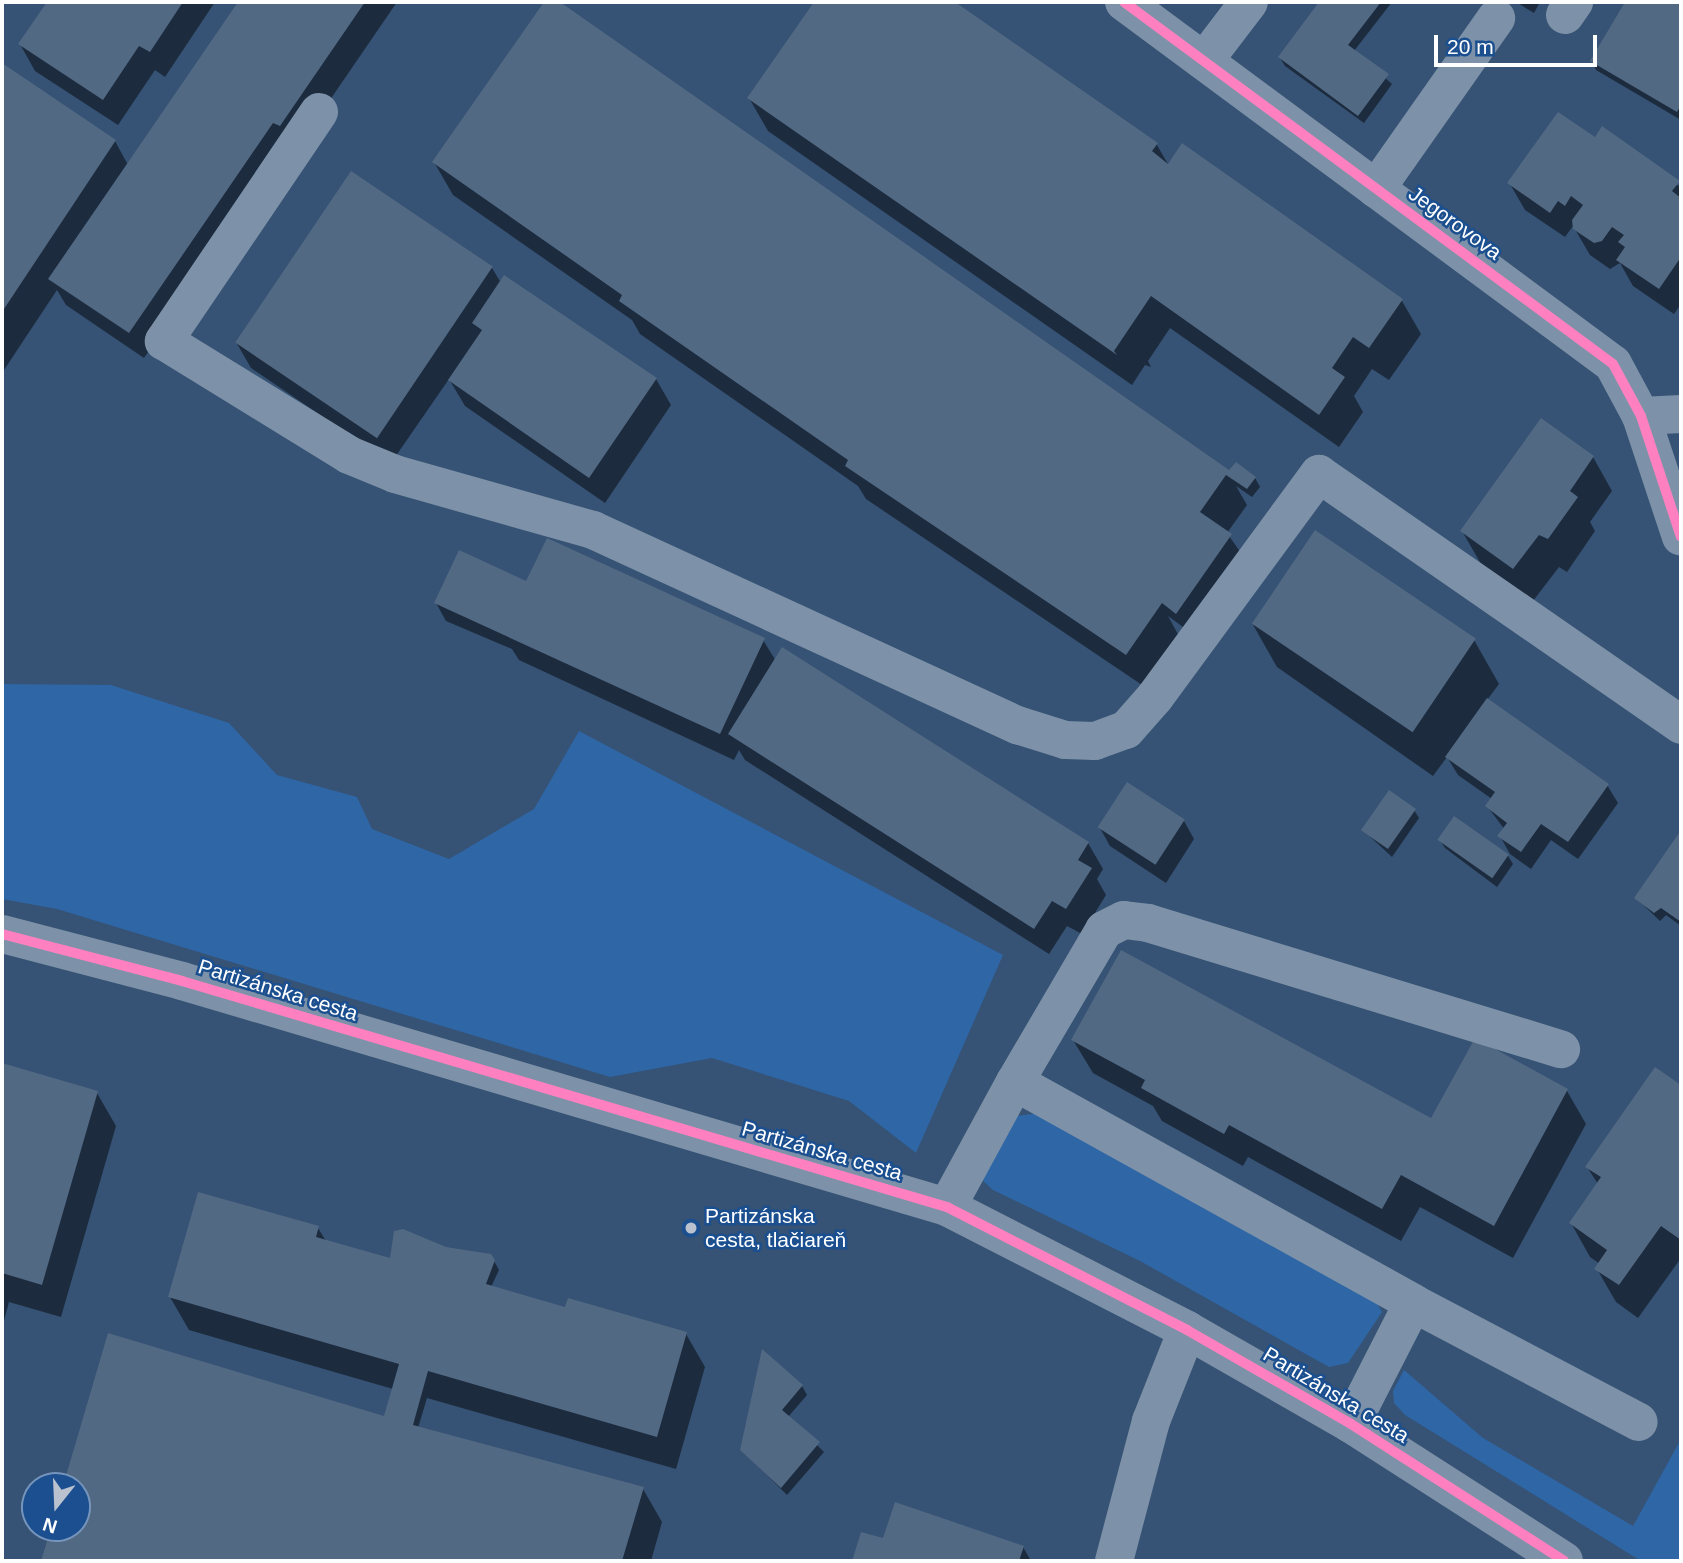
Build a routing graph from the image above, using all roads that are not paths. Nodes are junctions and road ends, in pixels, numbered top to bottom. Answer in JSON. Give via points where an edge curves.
{"nodes":[{"id":1,"x":1124,"y":2,"type":"edge"},
{"id":2,"x":1249,"y":2,"type":"edge"},
{"id":3,"x":1496,"y":18,"type":"dead end"},
{"id":4,"x":1204,"y":61,"type":"junction"},
{"id":5,"x":319,"y":113,"type":"dead end"},
{"id":6,"x":1376,"y":189,"type":"junction"},
{"id":7,"x":1681,"y":414,"type":"edge"},
{"id":8,"x":1641,"y":416,"type":"junction"},
{"id":9,"x":1681,"y":537,"type":"edge"},
{"id":10,"x":1681,"y":725,"type":"edge"},
{"id":11,"x":2,"y":934,"type":"edge"},
{"id":12,"x":1561,"y":1049,"type":"dead end"},
{"id":13,"x":1015,"y":1082,"type":"junction"},
{"id":14,"x":947,"y":1208,"type":"junction"},
{"id":15,"x":1413,"y":1303,"type":"junction"},
{"id":16,"x":1187,"y":1330,"type":"junction"},
{"id":17,"x":1639,"y":1422,"type":"dead end"},
{"id":18,"x":1351,"y":1424,"type":"junction"},
{"id":19,"x":1114,"y":1561,"type":"edge"},
{"id":20,"x":1564,"y":1561,"type":"edge"}],
"edges":[{"from":1,"to":4,"type":"street","name":"Jegorovova"},
{"from":2,"to":4,"type":"street"},
{"from":3,"to":6,"type":"street"},
{"from":4,"to":6,"type":"street","name":"Jegorovova"},
{"from":5,"to":10,"type":"street","via":[[164,341],[349,454],[395,474],[593,530],[1017,725],[1065,740],[1095,741],[1126,730],[1155,697],[1318,474]]},
{"from":6,"to":8,"type":"street","name":"Jegorovova","via":[[1613,364]]},
{"from":7,"to":8,"type":"street"},
{"from":8,"to":9,"type":"street","name":"Jegorovova"},
{"from":11,"to":14,"type":"street","name":"Partizánska cesta","via":[[168,977]]},
{"from":12,"to":13,"type":"street","via":[[1148,923],[1124,920],[1104,930]]},
{"from":13,"to":14,"type":"street"},
{"from":13,"to":15,"type":"street"},
{"from":14,"to":16,"type":"street","name":"Partizánska cesta"},
{"from":15,"to":17,"type":"street"},
{"from":15,"to":18,"type":"street"},
{"from":16,"to":18,"type":"street","name":"Partizánska cesta"},
{"from":16,"to":19,"type":"street","via":[[1152,1421]]},
{"from":18,"to":20,"type":"street","name":"Partizánska cesta"}]}
